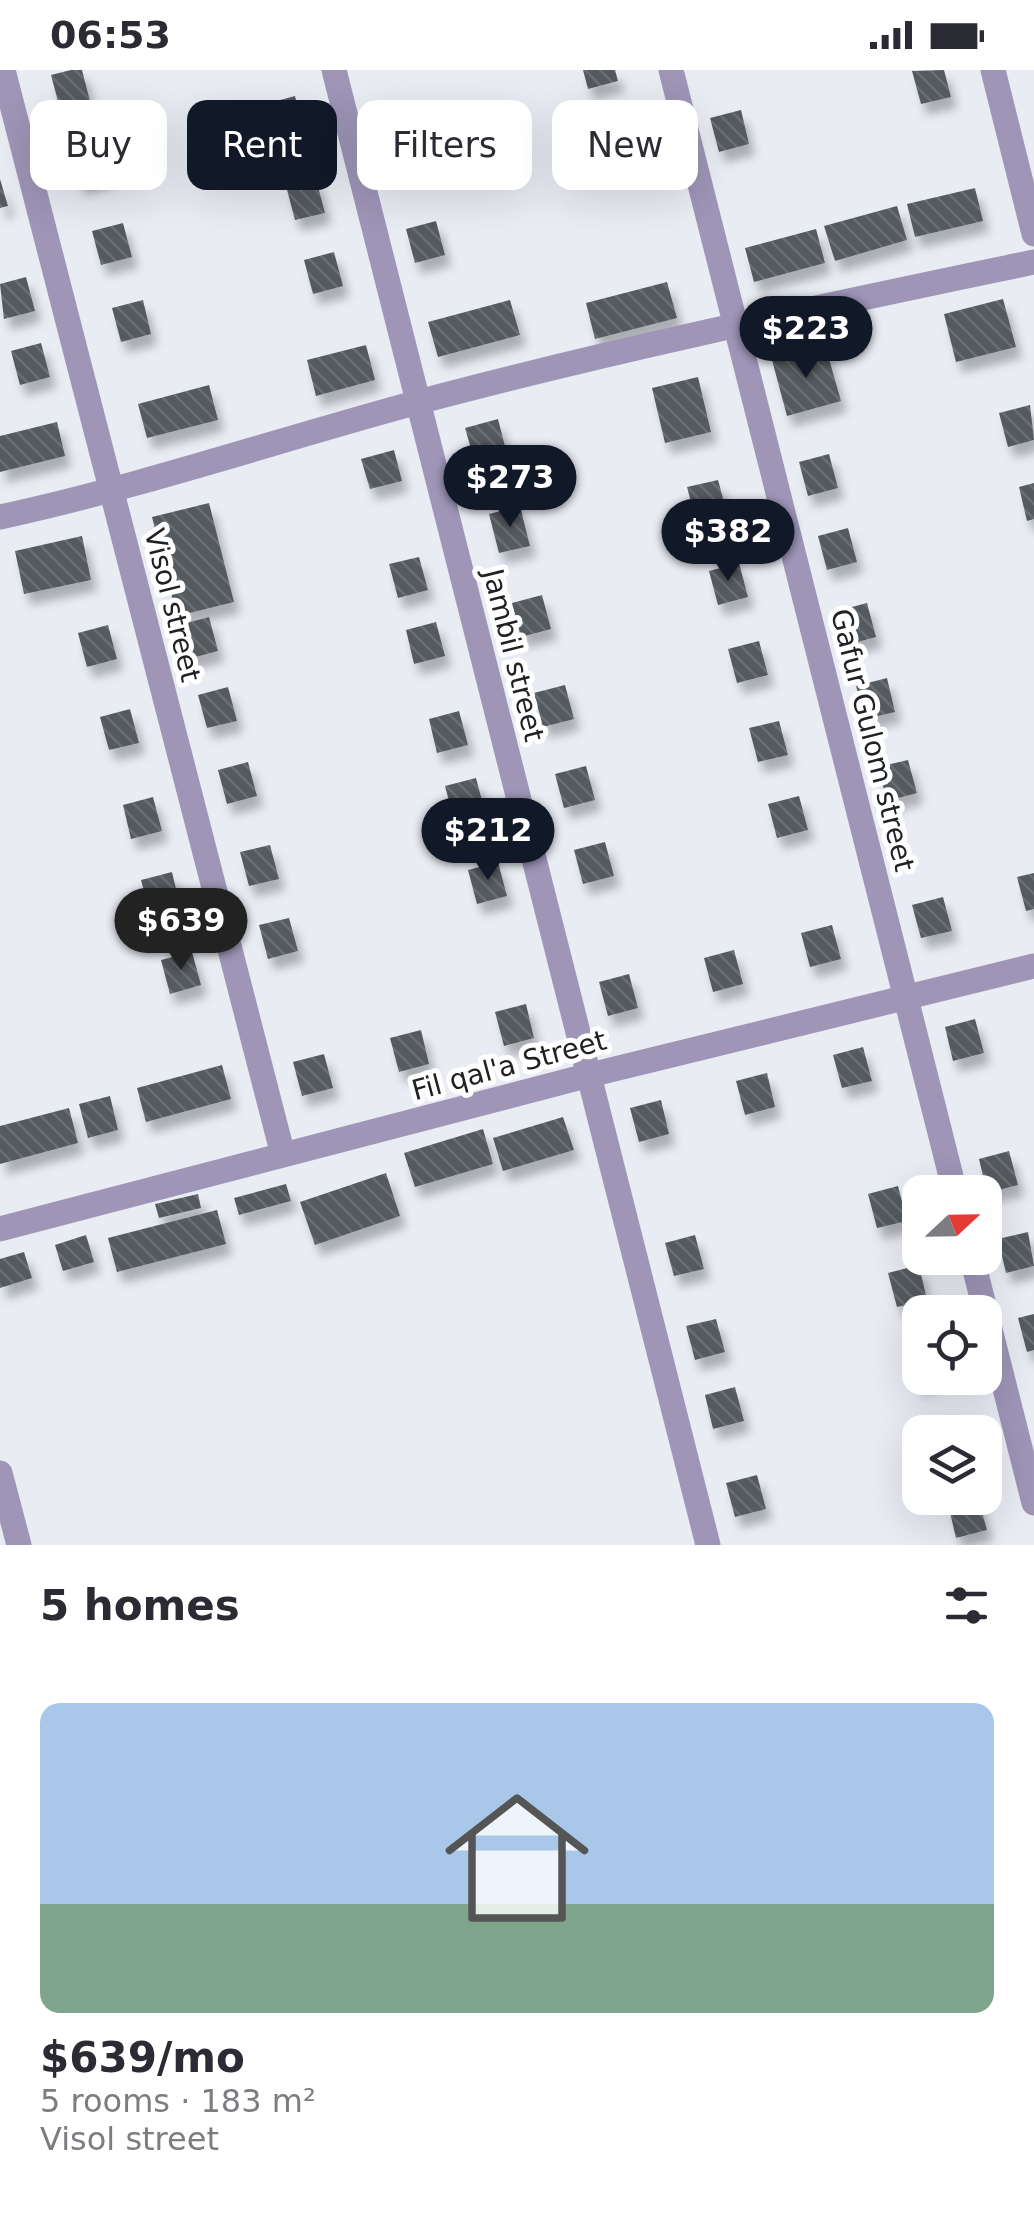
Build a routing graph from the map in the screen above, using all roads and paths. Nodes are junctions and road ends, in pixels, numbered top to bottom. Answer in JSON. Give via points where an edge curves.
{"nodes":[{"id":1,"x":2,"y":70,"type":"edge"},
{"id":2,"x":334,"y":70,"type":"edge"},
{"id":3,"x":671,"y":70,"type":"edge"},
{"id":4,"x":993,"y":70,"type":"edge"},
{"id":5,"x":1034,"y":234,"type":"edge"},
{"id":6,"x":1034,"y":262,"type":"edge"},
{"id":7,"x":739,"y":324,"type":"junction"},
{"id":8,"x":421,"y":402,"type":"junction"},
{"id":9,"x":113,"y":492,"type":"junction"},
{"id":10,"x":0,"y":517,"type":"edge"},
{"id":11,"x":1034,"y":966,"type":"edge"},
{"id":12,"x":906,"y":997,"type":"junction"},
{"id":13,"x":586,"y":1076,"type":"junction"},
{"id":14,"x":283,"y":1156,"type":"junction"},
{"id":15,"x":951,"y":1175,"type":"edge"},
{"id":16,"x":0,"y":1230,"type":"edge"},
{"id":17,"x":976,"y":1275,"type":"edge"},
{"id":18,"x":0,"y":1473,"type":"edge"},
{"id":19,"x":1034,"y":1503,"type":"edge"},
{"id":20,"x":19,"y":1545,"type":"edge"},
{"id":21,"x":708,"y":1545,"type":"edge"}],
"edges":[{"from":1,"to":9,"type":"street","name":"Visol street"},
{"from":2,"to":8,"type":"street","name":"Jambil street"},
{"from":3,"to":7,"type":"street","name":"Gafur Gulom street"},
{"from":4,"to":5,"type":"street"},
{"from":6,"to":7,"type":"street"},
{"from":7,"to":8,"type":"street"},
{"from":7,"to":12,"type":"street","name":"Gafur Gulom street"},
{"from":8,"to":9,"type":"street"},
{"from":8,"to":13,"type":"street","name":"Jambil street"},
{"from":9,"to":10,"type":"street"},
{"from":9,"to":14,"type":"street","name":"Visol street"},
{"from":11,"to":12,"type":"street","name":"Fil qal'a Street"},
{"from":12,"to":13,"type":"street","name":"Fil qal'a Street"},
{"from":12,"to":15,"type":"street","name":"Gafur Gulom street"},
{"from":13,"to":14,"type":"street","name":"Fil qal'a Street"},
{"from":13,"to":21,"type":"street","name":"Jambil street"},
{"from":14,"to":16,"type":"street","name":"Fil qal'a Street"},
{"from":17,"to":19,"type":"street"},
{"from":18,"to":20,"type":"street"}]}
